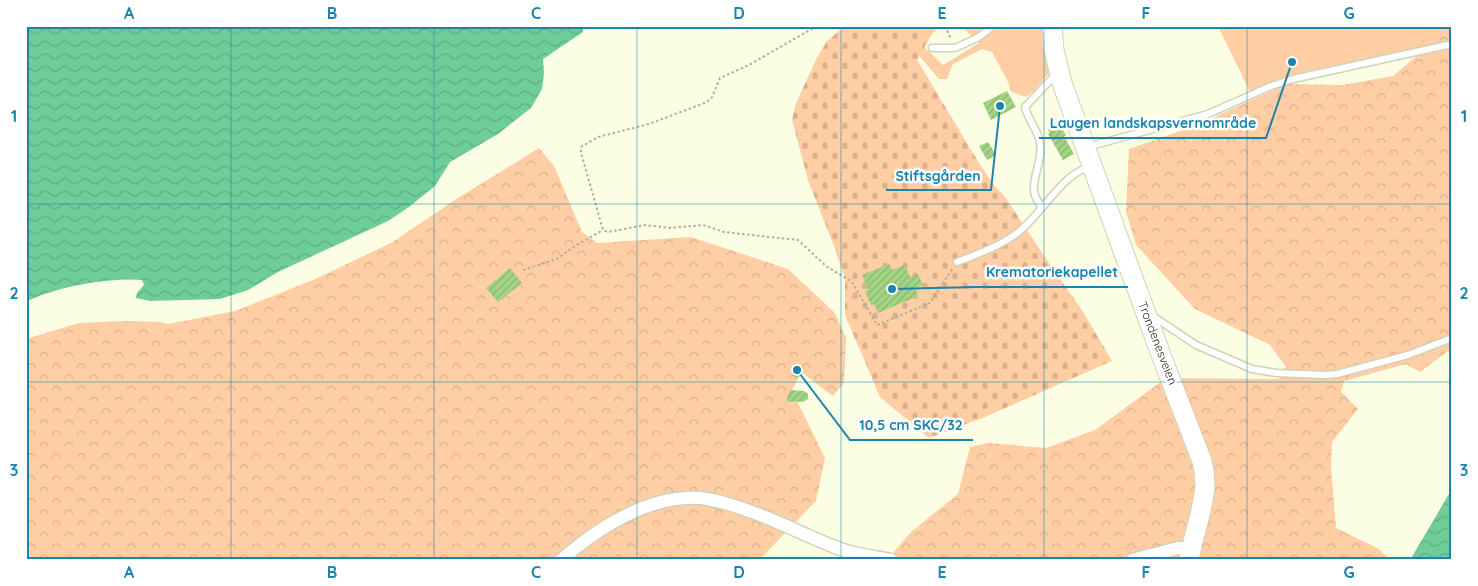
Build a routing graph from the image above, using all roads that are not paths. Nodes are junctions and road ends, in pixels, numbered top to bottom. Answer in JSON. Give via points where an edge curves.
{"nodes":[{"id":1,"x":993,"y":26,"type":"edge"},
{"id":2,"x":1052,"y":26,"type":"edge"},
{"id":3,"x":1452,"y":44,"type":"edge"},
{"id":4,"x":932,"y":48,"type":"dead end"},
{"id":5,"x":1059,"y":72,"type":"junction"},
{"id":6,"x":1086,"y":148,"type":"junction"},
{"id":7,"x":1093,"y":166,"type":"junction"},
{"id":8,"x":1042,"y":208,"type":"junction"},
{"id":9,"x":957,"y":262,"type":"road end"},
{"id":10,"x":1145,"y":312,"type":"junction"},
{"id":11,"x":1452,"y":338,"type":"edge"},
{"id":12,"x":1190,"y":554,"type":"edge"},
{"id":13,"x":561,"y":560,"type":"edge"},
{"id":14,"x":892,"y":560,"type":"edge"},
{"id":15,"x":1132,"y":560,"type":"edge"}],
"edges":[{"from":1,"to":4,"type":"lane","via":[[979,37],[955,48]]},
{"from":2,"to":5,"type":"main road","name":"Trondenesveien"},
{"from":3,"to":6,"type":"lane","via":[[1286,80],[1208,114]]},
{"from":5,"to":6,"type":"main road","name":"Trondenesveien"},
{"from":5,"to":8,"type":"lane","via":[[1025,107],[1040,144],[1041,157],[1034,191]]},
{"from":6,"to":7,"type":"main road","name":"Trondenesveien"},
{"from":7,"to":8,"type":"lane","via":[[1072,176]]},
{"from":7,"to":10,"type":"main road","name":"Trondenesveien"},
{"from":8,"to":9,"type":"lane","via":[[1006,241]]},
{"from":10,"to":11,"type":"lane","via":[[1211,352],[1252,369],[1276,373],[1337,374],[1408,355]]},
{"from":10,"to":12,"type":"main road","name":"Trondenesveien","via":[[1202,461],[1204,496]]},
{"from":12,"to":15,"type":"street","via":[[1178,548]]},
{"from":13,"to":14,"type":"street","via":[[603,529],[648,506],[699,498],[751,511],[844,550]]}]}
